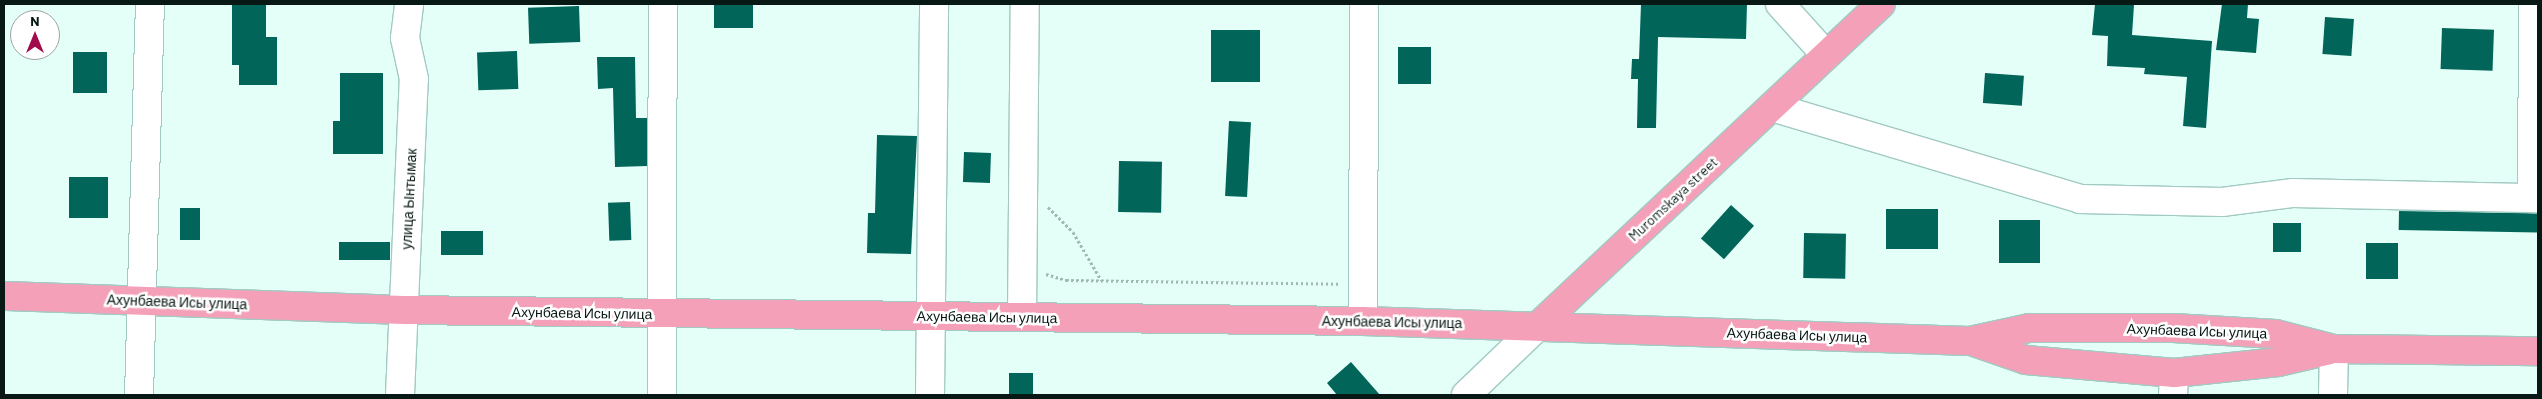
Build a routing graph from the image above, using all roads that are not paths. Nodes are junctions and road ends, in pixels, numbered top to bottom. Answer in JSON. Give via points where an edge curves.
{"nodes":[{"id":1,"x":150,"y":4,"type":"edge"},
{"id":2,"x":409,"y":4,"type":"edge"},
{"id":3,"x":663,"y":4,"type":"edge"},
{"id":4,"x":934,"y":4,"type":"edge"},
{"id":5,"x":1026,"y":4,"type":"edge"},
{"id":6,"x":1364,"y":4,"type":"edge"},
{"id":7,"x":1780,"y":4,"type":"edge"},
{"id":8,"x":1881,"y":4,"type":"edge"},
{"id":9,"x":2533,"y":4,"type":"edge"},
{"id":10,"x":1826,"y":55,"type":"junction"},
{"id":11,"x":1772,"y":107,"type":"junction"},
{"id":12,"x":2535,"y":198,"type":"edge"},
{"id":13,"x":4,"y":296,"type":"edge"},
{"id":14,"x":143,"y":301,"type":"junction"},
{"id":15,"x":404,"y":310,"type":"junction"},
{"id":16,"x":665,"y":314,"type":"junction"},
{"id":17,"x":931,"y":316,"type":"junction"},
{"id":18,"x":1022,"y":317,"type":"junction"},
{"id":19,"x":1363,"y":321,"type":"junction"},
{"id":20,"x":1538,"y":326,"type":"junction"},
{"id":21,"x":1970,"y":341,"type":"junction"},
{"id":22,"x":2334,"y":349,"type":"junction"},
{"id":23,"x":2538,"y":351,"type":"edge"},
{"id":24,"x":2173,"y":384,"type":"edge"},
{"id":25,"x":139,"y":395,"type":"edge"},
{"id":26,"x":400,"y":395,"type":"edge"},
{"id":27,"x":662,"y":395,"type":"edge"},
{"id":28,"x":930,"y":395,"type":"edge"},
{"id":29,"x":1466,"y":395,"type":"edge"},
{"id":30,"x":2333,"y":395,"type":"edge"}],
"edges":[{"from":1,"to":14,"type":"street"},
{"from":2,"to":15,"type":"street","name":"улица Ынтымак","via":[[405,38],[414,78]]},
{"from":3,"to":16,"type":"street"},
{"from":4,"to":17,"type":"street"},
{"from":5,"to":18,"type":"street"},
{"from":6,"to":19,"type":"street"},
{"from":7,"to":10,"type":"street"},
{"from":8,"to":10,"type":"main road","name":"Muromskaya street"},
{"from":9,"to":12,"type":"street"},
{"from":10,"to":11,"type":"main road","name":"Muromskaya street"},
{"from":11,"to":12,"type":"street","via":[[2080,199],[2222,202],[2293,193]]},
{"from":11,"to":20,"type":"main road","name":"Muromskaya street"},
{"from":13,"to":14,"type":"main road","name":"Ахунбаева Исы улица"},
{"from":14,"to":15,"type":"main road","name":"Ахунбаева Исы улица"},
{"from":14,"to":25,"type":"street"},
{"from":15,"to":16,"type":"main road","name":"Ахунбаева Исы улица"},
{"from":15,"to":26,"type":"street","name":"улица Ынтымак"},
{"from":16,"to":17,"type":"main road","name":"Ахунбаева Исы улица"},
{"from":16,"to":27,"type":"street"},
{"from":17,"to":18,"type":"main road","name":"Ахунбаева Исы улица"},
{"from":17,"to":28,"type":"street"},
{"from":18,"to":19,"type":"main road","name":"Ахунбаева Исы улица"},
{"from":19,"to":20,"type":"main road","name":"Ахунбаева Исы улица"},
{"from":20,"to":21,"type":"main road","name":"Ахунбаева Исы улица"},
{"from":20,"to":29,"type":"street","name":"Muromskaya street"},
{"from":21,"to":22,"type":"main road","name":"Ахунбаева Исы улица","via":[[2029,328],[2173,328],[2276,334]]},
{"from":21,"to":24,"type":"main road","name":"Ахунбаева Исы улица","via":[[2026,360]]},
{"from":22,"to":23,"type":"main road","name":"Ахунбаева Исы улица"},
{"from":22,"to":24,"type":"main road","name":"Ахунбаева Исы улица"},
{"from":22,"to":30,"type":"street"}]}
